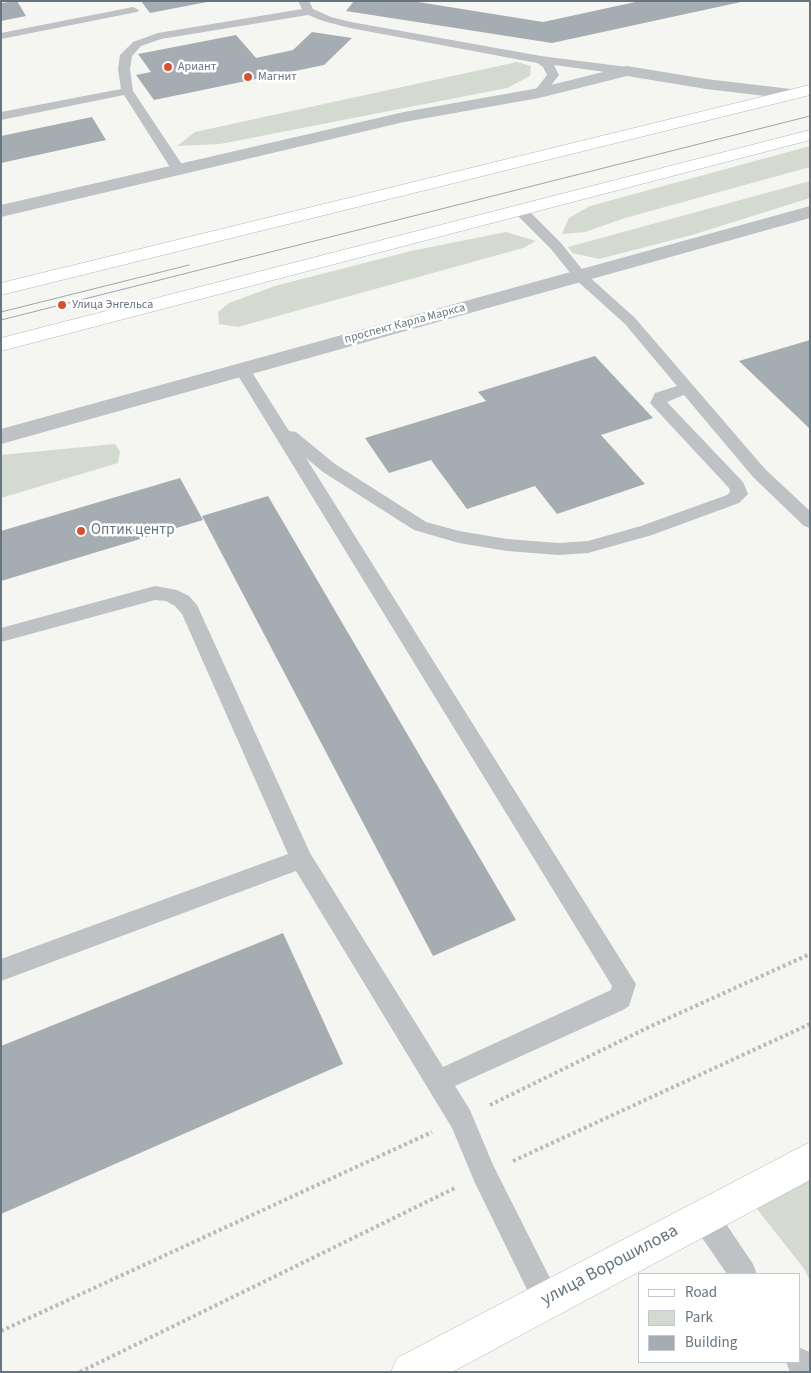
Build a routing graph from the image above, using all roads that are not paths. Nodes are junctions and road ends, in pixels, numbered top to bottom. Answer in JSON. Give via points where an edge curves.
{"nodes":[{"id":1,"x":124,"y":1,"type":"edge"},
{"id":2,"x":306,"y":6,"type":"edge"},
{"id":3,"x":1,"y":36,"type":"edge"},
{"id":4,"x":541,"y":60,"type":"junction"},
{"id":5,"x":627,"y":71,"type":"junction"},
{"id":6,"x":810,"y":90,"type":"edge"},
{"id":7,"x":128,"y":91,"type":"junction"},
{"id":8,"x":539,"y":92,"type":"junction"},
{"id":9,"x":791,"y":94,"type":"junction"},
{"id":10,"x":1,"y":116,"type":"edge"},
{"id":11,"x":810,"y":135,"type":"edge"},
{"id":12,"x":178,"y":169,"type":"junction"},
{"id":13,"x":520,"y":210,"type":"junction"},
{"id":14,"x":1,"y":211,"type":"edge"},
{"id":15,"x":810,"y":212,"type":"edge"},
{"id":16,"x":580,"y":276,"type":"junction"},
{"id":17,"x":1,"y":289,"type":"edge"},
{"id":18,"x":1,"y":345,"type":"edge"},
{"id":19,"x":242,"y":369,"type":"junction"},
{"id":20,"x":687,"y":388,"type":"junction"},
{"id":21,"x":276,"y":423,"type":"junction"},
{"id":22,"x":1,"y":437,"type":"edge"},
{"id":23,"x":810,"y":522,"type":"edge"},
{"id":24,"x":1,"y":635,"type":"edge"},
{"id":25,"x":301,"y":859,"type":"junction"},
{"id":26,"x":1,"y":970,"type":"edge"},
{"id":27,"x":439,"y":1081,"type":"junction"},
{"id":28,"x":810,"y":1160,"type":"edge"},
{"id":29,"x":704,"y":1216,"type":"junction"},
{"id":30,"x":741,"y":1273,"type":"edge"},
{"id":31,"x":547,"y":1300,"type":"junction"},
{"id":32,"x":411,"y":1372,"type":"edge"}],
"edges":[{"from":1,"to":3,"type":"lane","via":[[136,14]]},
{"from":2,"to":4,"type":"lane","via":[[327,19],[350,25]]},
{"from":2,"to":7,"type":"lane","via":[[155,33],[126,55],[124,69]]},
{"from":4,"to":5,"type":"lane"},
{"from":4,"to":8,"type":"lane","via":[[553,75]]},
{"from":5,"to":8,"type":"street"},
{"from":5,"to":9,"type":"street"},
{"from":6,"to":9,"type":"main road"},
{"from":7,"to":10,"type":"lane"},
{"from":7,"to":12,"type":"lane"},
{"from":8,"to":12,"type":"street","via":[[404,117]]},
{"from":9,"to":17,"type":"main road"},
{"from":11,"to":13,"type":"main road"},
{"from":12,"to":14,"type":"street"},
{"from":13,"to":16,"type":"lane"},
{"from":13,"to":18,"type":"main road"},
{"from":15,"to":16,"type":"street","name":"проспект Карла Маркса"},
{"from":16,"to":19,"type":"street","name":"проспект Карла Маркса"},
{"from":16,"to":20,"type":"lane","via":[[630,321]]},
{"from":19,"to":21,"type":"lane"},
{"from":19,"to":22,"type":"street","name":"проспект Карла Маркса"},
{"from":20,"to":21,"type":"lane","via":[[661,397],[658,403],[737,486],[737,497],[646,530],[588,546],[559,549],[459,538],[420,526],[328,468]]},
{"from":20,"to":23,"type":"lane","via":[[758,473]]},
{"from":21,"to":27,"type":"lane","via":[[624,984],[620,998],[614,1002]]},
{"from":24,"to":25,"type":"lane","via":[[156,593],[182,601],[190,610]]},
{"from":25,"to":26,"type":"lane"},
{"from":25,"to":27,"type":"lane"},
{"from":27,"to":31,"type":"lane","via":[[461,1119],[484,1174]]},
{"from":28,"to":29,"type":"main road","name":"улица Ворошилова"},
{"from":29,"to":30,"type":"lane"},
{"from":29,"to":31,"type":"main road","name":"улица Ворошилова"},
{"from":31,"to":32,"type":"main road","name":"улица Ворошилова"}]}
